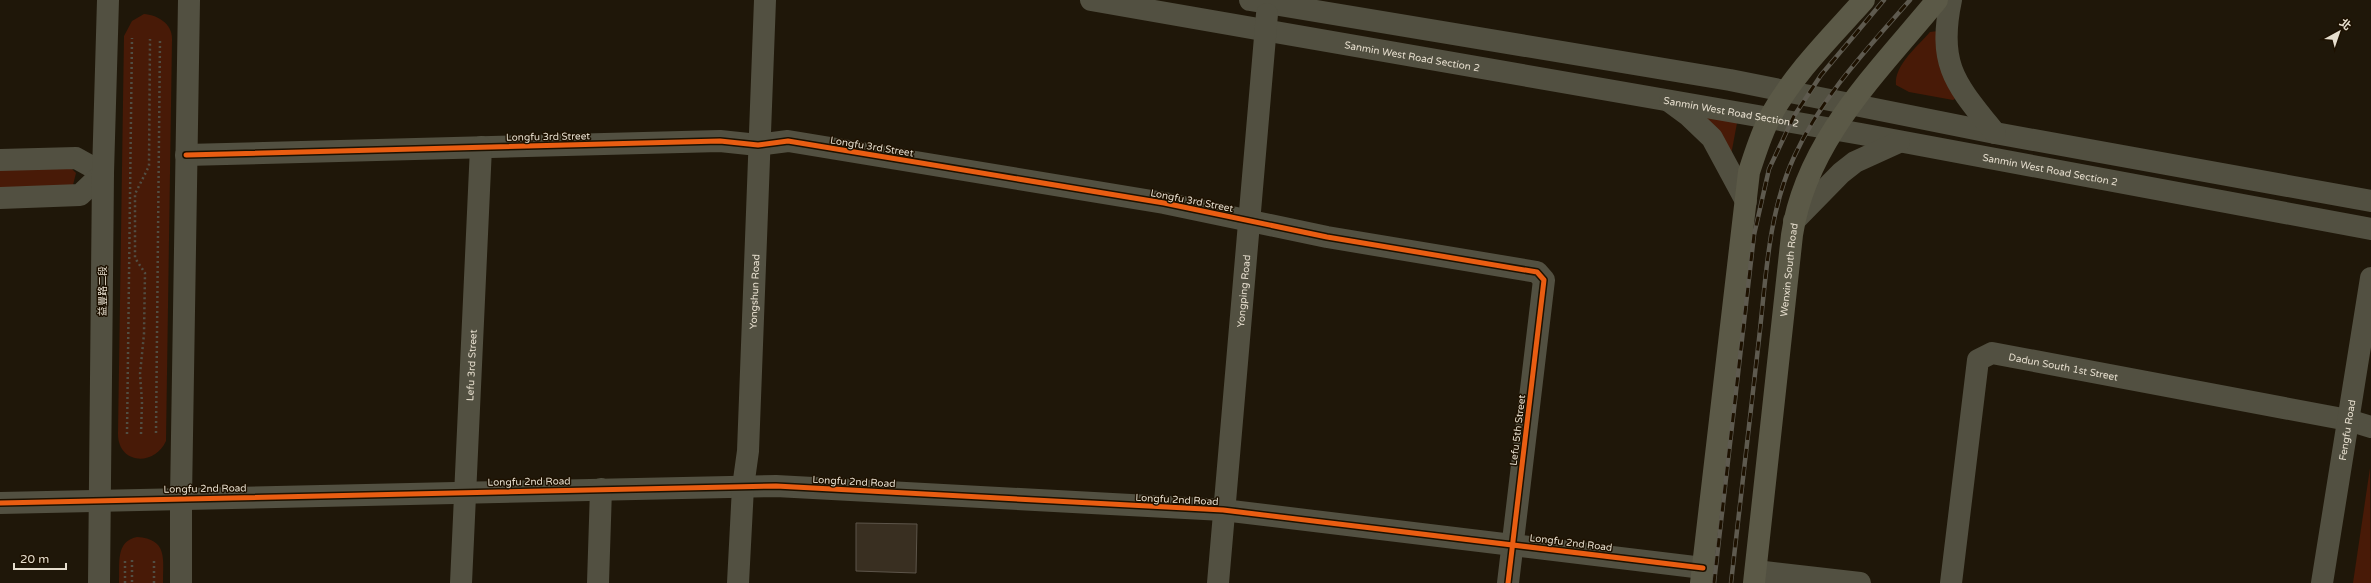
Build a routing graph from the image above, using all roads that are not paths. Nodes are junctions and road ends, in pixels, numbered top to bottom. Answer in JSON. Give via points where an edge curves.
{"nodes":[{"id":1,"x":108,"y":0,"type":"edge"},
{"id":2,"x":189,"y":0,"type":"edge"},
{"id":3,"x":765,"y":0,"type":"edge"},
{"id":4,"x":1091,"y":0,"type":"edge"},
{"id":5,"x":1864,"y":0,"type":"edge"},
{"id":6,"x":1937,"y":0,"type":"edge"},
{"id":7,"x":1951,"y":0,"type":"edge"},
{"id":8,"x":1262,"y":1,"type":"edge"},
{"id":9,"x":1265,"y":29,"type":"junction"},
{"id":10,"x":1786,"y":91,"type":"junction"},
{"id":11,"x":1667,"y":100,"type":"junction"},
{"id":12,"x":1849,"y":105,"type":"junction"},
{"id":13,"x":1770,"y":118,"type":"junction"},
{"id":14,"x":1832,"y":130,"type":"junction"},
{"id":15,"x":1995,"y":132,"type":"junction"},
{"id":16,"x":1899,"y":142,"type":"junction"},
{"id":17,"x":758,"y":144,"type":"junction"},
{"id":18,"x":481,"y":147,"type":"junction"},
{"id":19,"x":186,"y":155,"type":"junction"},
{"id":20,"x":0,"y":160,"type":"edge"},
{"id":21,"x":103,"y":173,"type":"junction"},
{"id":22,"x":0,"y":198,"type":"edge"},
{"id":23,"x":1746,"y":201,"type":"junction"},
{"id":24,"x":2371,"y":201,"type":"edge"},
{"id":25,"x":1248,"y":220,"type":"junction"},
{"id":26,"x":1794,"y":221,"type":"junction"},
{"id":27,"x":2371,"y":229,"type":"edge"},
{"id":28,"x":2371,"y":278,"type":"edge"},
{"id":29,"x":1544,"y":280,"type":"joint"},
{"id":30,"x":2348,"y":420,"type":"junction"},
{"id":31,"x":2371,"y":427,"type":"edge"},
{"id":32,"x":743,"y":487,"type":"junction"},
{"id":33,"x":602,"y":489,"type":"junction"},
{"id":34,"x":465,"y":491,"type":"junction"},
{"id":35,"x":181,"y":498,"type":"junction"},
{"id":36,"x":100,"y":499,"type":"junction"},
{"id":37,"x":0,"y":503,"type":"edge"},
{"id":38,"x":1223,"y":510,"type":"junction"},
{"id":39,"x":1512,"y":544,"type":"junction"},
{"id":40,"x":1702,"y":575,"type":"edge"},
{"id":41,"x":1755,"y":577,"type":"edge"},
{"id":42,"x":99,"y":583,"type":"edge"},
{"id":43,"x":182,"y":583,"type":"edge"},
{"id":44,"x":461,"y":583,"type":"edge"},
{"id":45,"x":598,"y":583,"type":"edge"},
{"id":46,"x":738,"y":583,"type":"edge"},
{"id":47,"x":1218,"y":583,"type":"edge"},
{"id":48,"x":1508,"y":583,"type":"edge"},
{"id":49,"x":1860,"y":583,"type":"edge"},
{"id":50,"x":1951,"y":583,"type":"edge"},
{"id":51,"x":2322,"y":583,"type":"edge"}],
"edges":[{"from":1,"to":21,"type":"street","name":"益豐路二段"},
{"from":2,"to":19,"type":"street"},
{"from":3,"to":17,"type":"street","name":"Yongshun Road"},
{"from":4,"to":9,"type":"street","name":"Sanmin West Road Section 2"},
{"from":5,"to":10,"type":"main road"},
{"from":6,"to":12,"type":"main road","name":"Wenxin South Road"},
{"from":7,"to":15,"type":"street","via":[[1946,30],[1946,55],[1951,70],[1958,84]]},
{"from":8,"to":9,"type":"street","name":"Yongping Road"},
{"from":8,"to":10,"type":"street"},
{"from":9,"to":11,"type":"street","name":"Sanmin West Road Section 2"},
{"from":9,"to":25,"type":"street","name":"Yongping Road"},
{"from":10,"to":12,"type":"street"},
{"from":10,"to":13,"type":"main road"},
{"from":11,"to":13,"type":"street","name":"Sanmin West Road Section 2"},
{"from":11,"to":23,"type":"street","via":[[1712,138]]},
{"from":12,"to":14,"type":"main road","name":"Wenxin South Road"},
{"from":12,"to":15,"type":"street"},
{"from":13,"to":14,"type":"street","name":"Sanmin West Road Section 2"},
{"from":13,"to":23,"type":"main road","via":[[1749,172]]},
{"from":14,"to":16,"type":"street","name":"Sanmin West Road Section 2"},
{"from":14,"to":26,"type":"main road","name":"Wenxin South Road","via":[[1813,166]]},
{"from":15,"to":24,"type":"street"},
{"from":16,"to":26,"type":"street","via":[[1855,162]]},
{"from":16,"to":27,"type":"street","name":"Sanmin West Road Section 2"},
{"from":17,"to":18,"type":"street","name":"Longfu 3rd Street","via":[[720,141]]},
{"from":17,"to":25,"type":"street","name":"Longfu 3rd Street","via":[[788,141],[1164,203]]},
{"from":17,"to":32,"type":"street","name":"Yongshun Road","via":[[748,451]]},
{"from":18,"to":19,"type":"street","name":"Longfu 3rd Street"},
{"from":18,"to":34,"type":"street","name":"Lefu 3rd Street"},
{"from":19,"to":35,"type":"street"},
{"from":20,"to":21,"type":"street","via":[[76,158]]},
{"from":21,"to":22,"type":"street","via":[[80,195]]},
{"from":21,"to":36,"type":"street","name":"益豐路二段"},
{"from":23,"to":40,"type":"main road"},
{"from":25,"to":29,"type":"street","name":"Longfu 3rd Street","via":[[1326,237],[1537,272]]},
{"from":25,"to":38,"type":"street","name":"Yongping Road"},
{"from":26,"to":41,"type":"main road","name":"Wenxin South Road"},
{"from":28,"to":30,"type":"street","name":"Fengfu Road"},
{"from":29,"to":39,"type":"street","name":"Lefu 5th Street"},
{"from":30,"to":31,"type":"street","name":"Dadun South 1st Street"},
{"from":30,"to":50,"type":"street","name":"Dadun South 1st Street","via":[[1992,353],[1978,360]]},
{"from":30,"to":51,"type":"street","name":"Fengfu Road"},
{"from":32,"to":33,"type":"street","name":"Longfu 2nd Road"},
{"from":32,"to":38,"type":"street","name":"Longfu 2nd Road","via":[[776,486]]},
{"from":32,"to":46,"type":"street","name":"Yongshun Road"},
{"from":33,"to":34,"type":"street","name":"Longfu 2nd Road"},
{"from":33,"to":45,"type":"street"},
{"from":34,"to":35,"type":"street","name":"Longfu 2nd Road"},
{"from":34,"to":44,"type":"street","name":"Lefu 3rd Street"},
{"from":35,"to":36,"type":"street","name":"Longfu 2nd Road"},
{"from":35,"to":43,"type":"street"},
{"from":36,"to":37,"type":"street","name":"Longfu 2nd Road"},
{"from":36,"to":42,"type":"street","name":"益豐路二段"},
{"from":38,"to":39,"type":"street","name":"Longfu 2nd Road"},
{"from":38,"to":47,"type":"street","name":"Yongping Road"},
{"from":39,"to":40,"type":"street","name":"Longfu 2nd Road"},
{"from":39,"to":48,"type":"street","name":"Lefu 5th Street"},
{"from":41,"to":49,"type":"street"}]}
